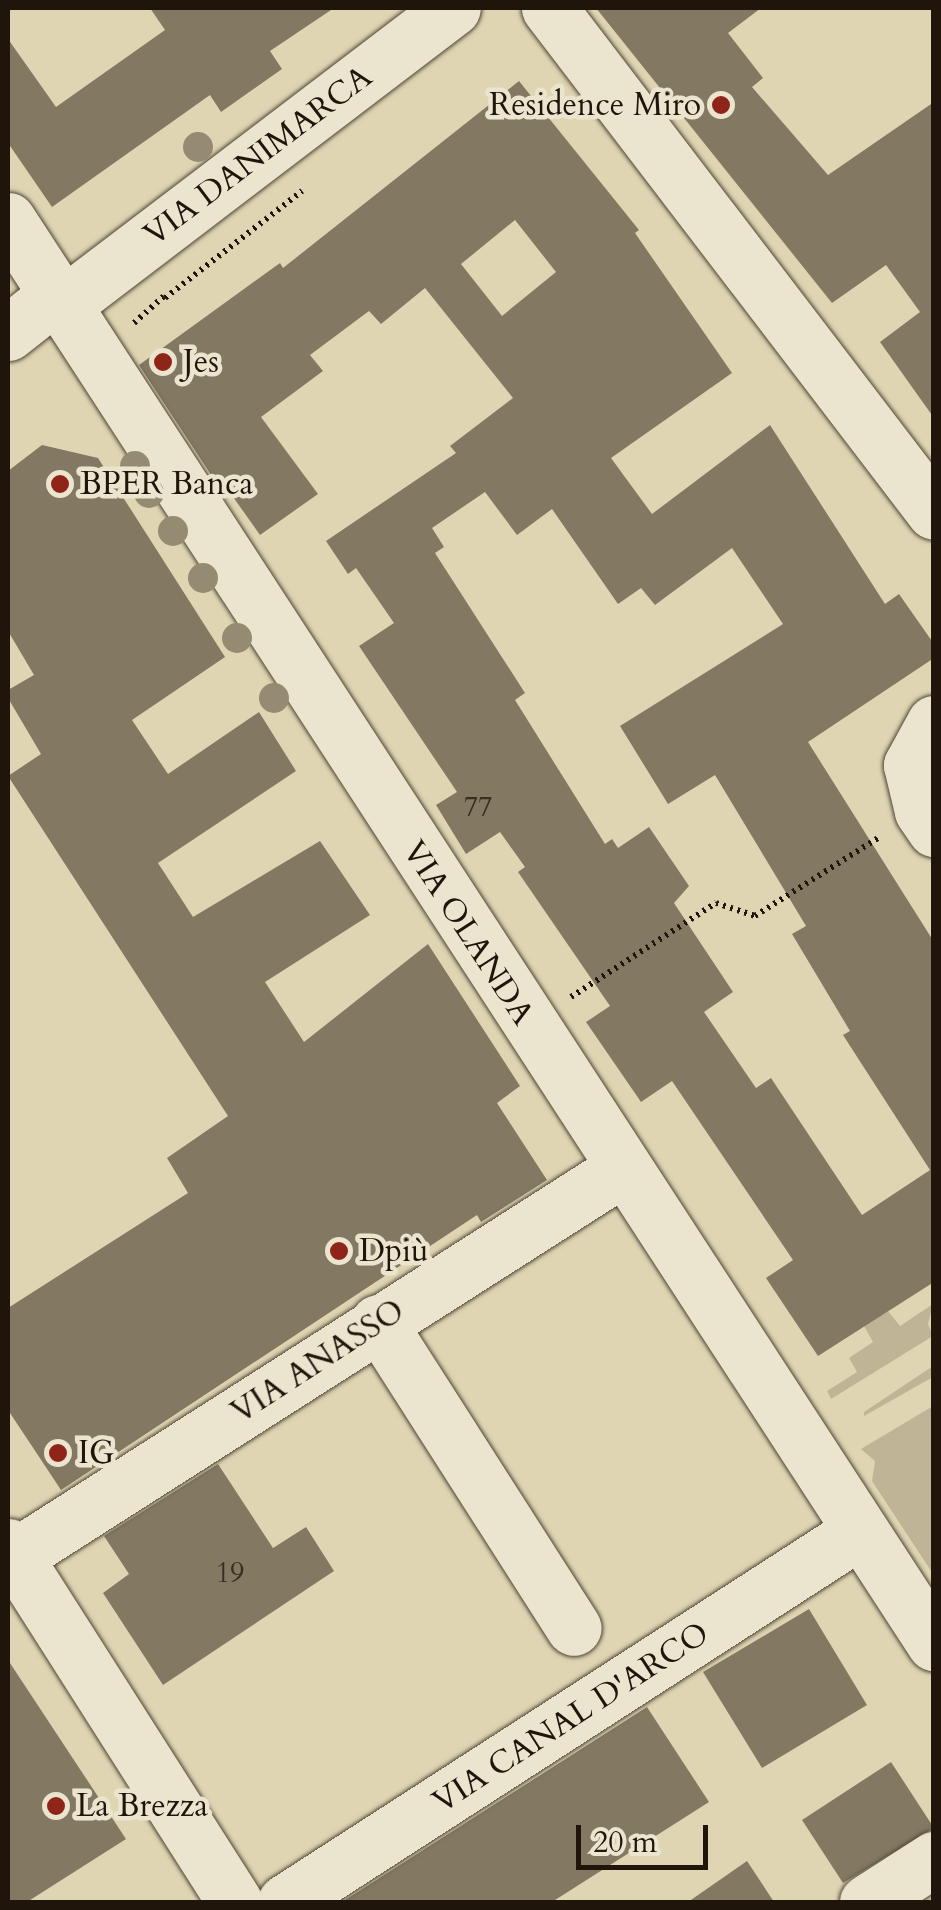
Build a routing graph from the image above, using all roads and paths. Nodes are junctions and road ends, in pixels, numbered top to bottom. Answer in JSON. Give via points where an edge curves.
{"nodes":[{"id":1,"x":453,"y":8,"type":"edge"},
{"id":2,"x":549,"y":8,"type":"edge"},
{"id":3,"x":8,"y":220,"type":"edge"},
{"id":4,"x":60,"y":300,"type":"junction"},
{"id":5,"x":8,"y":333,"type":"edge"},
{"id":6,"x":934,"y":512,"type":"edge"},
{"id":7,"x":934,"y":723,"type":"edge"},
{"id":8,"x":928,"y":820,"type":"edge"},
{"id":9,"x":528,"y":1025,"type":"junction"},
{"id":10,"x":622,"y":1169,"type":"junction"},
{"id":11,"x":378,"y":1322,"type":"junction"},
{"id":12,"x":857,"y":1532,"type":"junction"},
{"id":13,"x":11,"y":1552,"type":"edge"},
{"id":14,"x":574,"y":1628,"type":"dead end"},
{"id":15,"x":934,"y":1643,"type":"edge"},
{"id":16,"x":934,"y":1859,"type":"edge"},
{"id":17,"x":235,"y":1902,"type":"edge"},
{"id":18,"x":285,"y":1902,"type":"edge"},
{"id":19,"x":867,"y":1902,"type":"edge"}],
"edges":[{"from":1,"to":4,"type":"street","name":"VIA DANIMARCA"},
{"from":2,"to":6,"type":"street"},
{"from":3,"to":4,"type":"street","name":"VIA OLANDA"},
{"from":4,"to":5,"type":"street","name":"VIA DANIMARCA"},
{"from":4,"to":9,"type":"street","name":"VIA OLANDA"},
{"from":7,"to":8,"type":"street","via":[[911,765]]},
{"from":8,"to":9,"type":"path","via":[[755,916],[716,903]]},
{"from":9,"to":10,"type":"street","name":"VIA OLANDA"},
{"from":10,"to":11,"type":"street","name":"VIA ANASSO"},
{"from":10,"to":12,"type":"street","name":"VIA OLANDA"},
{"from":11,"to":13,"type":"street","name":"VIA ANASSO"},
{"from":11,"to":14,"type":"street"},
{"from":12,"to":15,"type":"street","name":"VIA OLANDA"},
{"from":12,"to":18,"type":"street","name":"VIA CANAL D'ARCO"},
{"from":13,"to":17,"type":"street"},
{"from":16,"to":19,"type":"street"}]}
